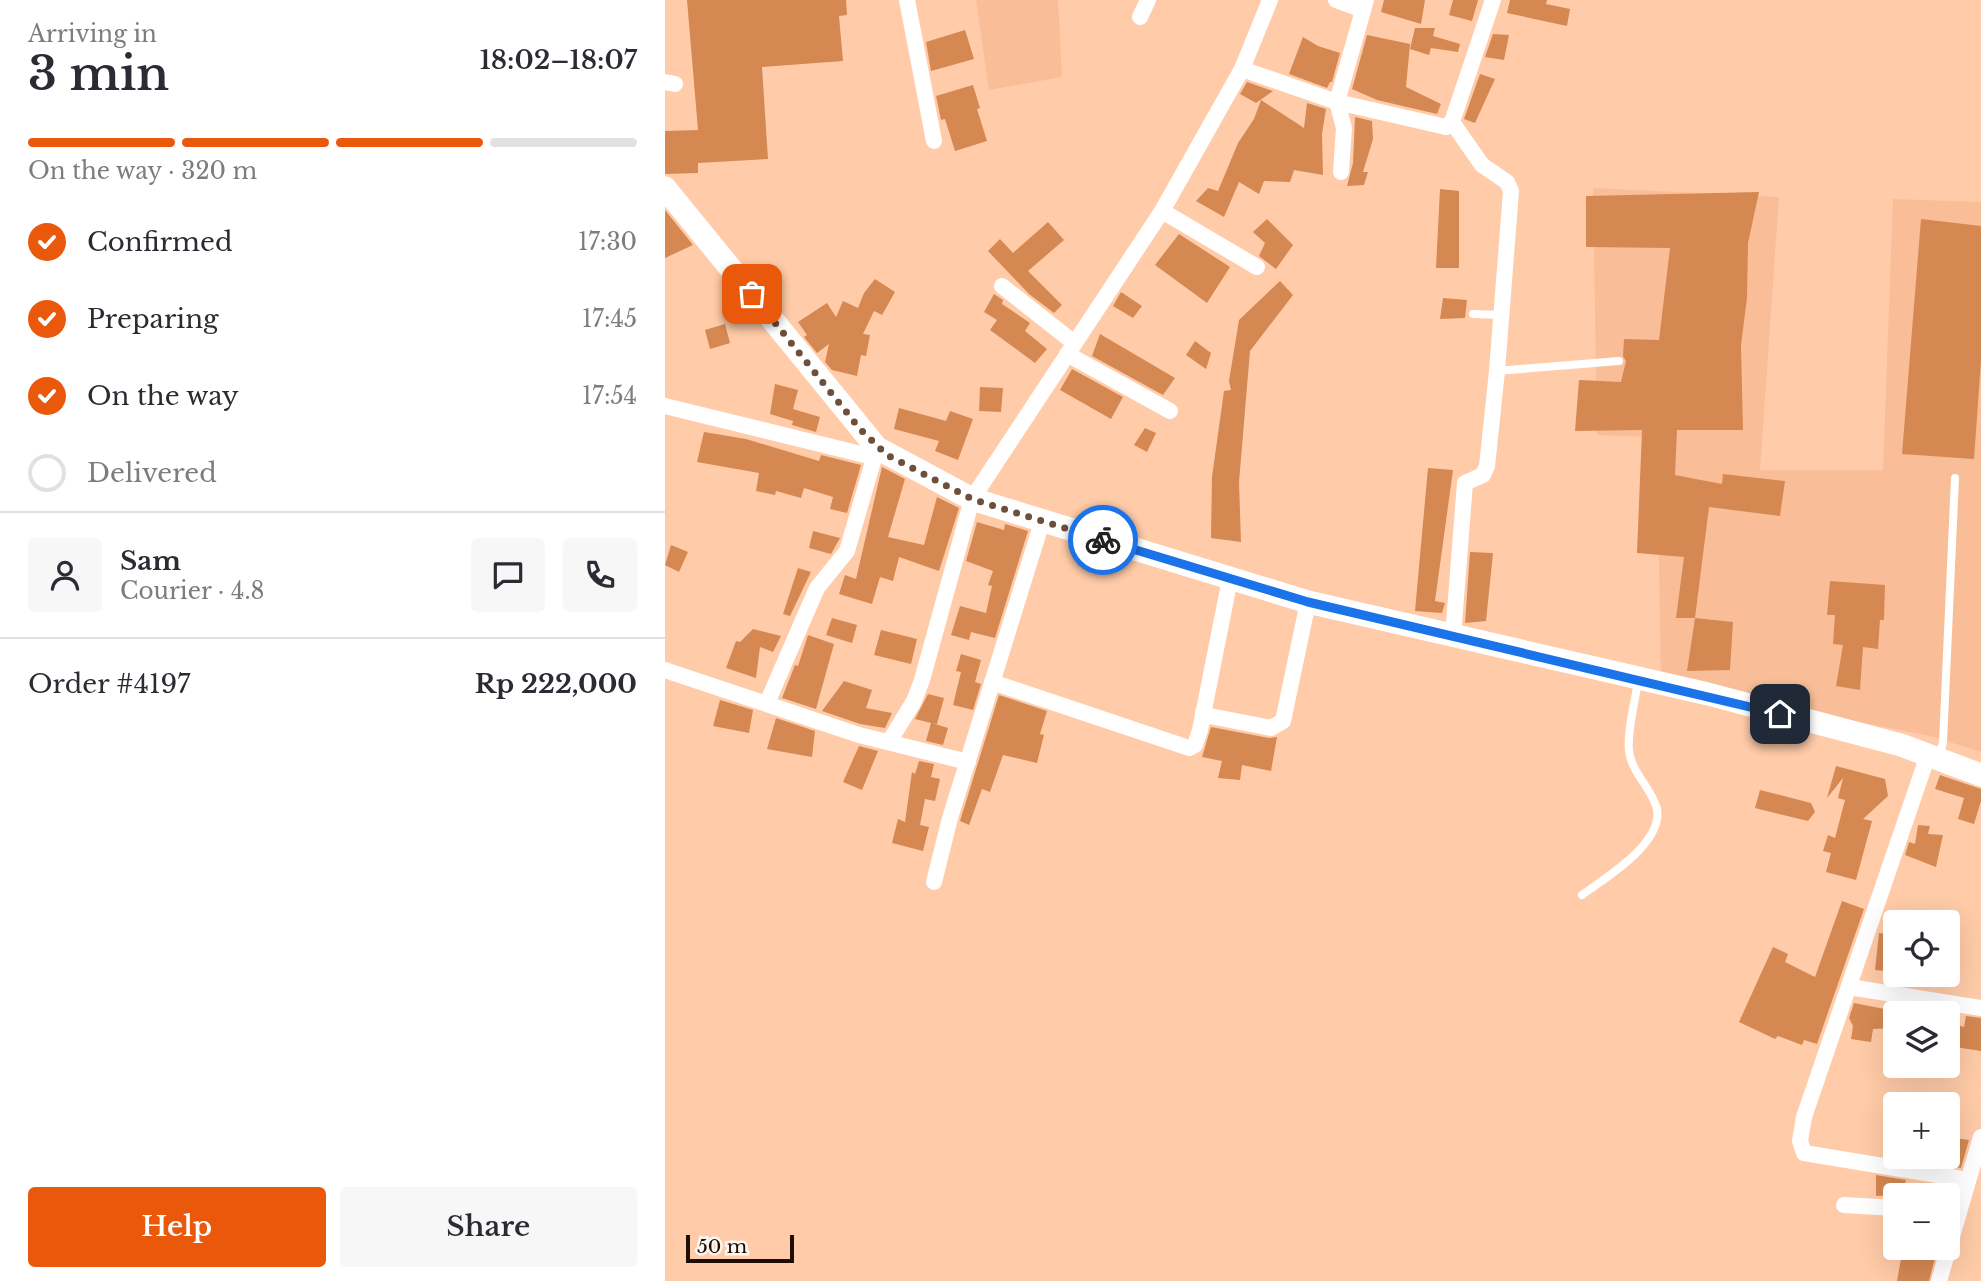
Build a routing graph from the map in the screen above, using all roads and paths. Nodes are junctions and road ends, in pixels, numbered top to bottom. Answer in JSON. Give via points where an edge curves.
{"nodes":[{"id":1,"x":907,"y":0,"type":"edge"},
{"id":2,"x":1148,"y":0,"type":"edge"},
{"id":3,"x":1270,"y":0,"type":"edge"},
{"id":4,"x":1336,"y":0,"type":"edge"},
{"id":5,"x":1493,"y":0,"type":"edge"},
{"id":6,"x":1365,"y":5,"type":"edge"},
{"id":7,"x":1140,"y":17,"type":"dead end"},
{"id":8,"x":1242,"y":69,"type":"junction"},
{"id":9,"x":1338,"y":102,"type":"junction"},
{"id":10,"x":1452,"y":122,"type":"junction"},
{"id":11,"x":935,"y":141,"type":"dead end"},
{"id":12,"x":1341,"y":172,"type":"dead end"},
{"id":13,"x":665,"y":188,"type":"edge"},
{"id":14,"x":1163,"y":211,"type":"junction"},
{"id":15,"x":1258,"y":267,"type":"dead end"},
{"id":16,"x":1002,"y":286,"type":"dead end"},
{"id":17,"x":1473,"y":314,"type":"dead end"},
{"id":18,"x":1502,"y":315,"type":"junction"},
{"id":19,"x":1070,"y":348,"type":"junction"},
{"id":20,"x":1619,"y":361,"type":"dead end"},
{"id":21,"x":1497,"y":371,"type":"junction"},
{"id":22,"x":665,"y":406,"type":"edge"},
{"id":23,"x":1170,"y":411,"type":"dead end"},
{"id":24,"x":875,"y":452,"type":"junction"},
{"id":25,"x":1955,"y":478,"type":"dead end"},
{"id":26,"x":972,"y":499,"type":"junction"},
{"id":27,"x":1042,"y":522,"type":"junction"},
{"id":28,"x":1230,"y":579,"type":"junction"},
{"id":29,"x":1308,"y":602,"type":"junction"},
{"id":30,"x":1453,"y":636,"type":"junction"},
{"id":31,"x":665,"y":670,"type":"edge"},
{"id":32,"x":1638,"y":678,"type":"junction"},
{"id":33,"x":992,"y":682,"type":"junction"},
{"id":34,"x":767,"y":704,"type":"junction"},
{"id":35,"x":1203,"y":712,"type":"junction"},
{"id":36,"x":889,"y":742,"type":"junction"},
{"id":37,"x":1933,"y":757,"type":"junction"},
{"id":38,"x":968,"y":762,"type":"junction"},
{"id":39,"x":1981,"y":775,"type":"edge"},
{"id":40,"x":933,"y":882,"type":"dead end"},
{"id":41,"x":1582,"y":895,"type":"dead end"},
{"id":42,"x":1849,"y":987,"type":"junction"},
{"id":43,"x":1981,"y":1008,"type":"edge"},
{"id":44,"x":1981,"y":1137,"type":"edge"},
{"id":45,"x":1968,"y":1180,"type":"junction"},
{"id":46,"x":1960,"y":1198,"type":"edge"},
{"id":47,"x":1844,"y":1205,"type":"dead end"},
{"id":48,"x":1883,"y":1208,"type":"edge"},
{"id":49,"x":1943,"y":1260,"type":"edge"},
{"id":50,"x":1939,"y":1281,"type":"edge"}],
"edges":[{"from":1,"to":11,"type":"street"},
{"from":2,"to":7,"type":"street"},
{"from":3,"to":8,"type":"street"},
{"from":4,"to":6,"type":"street"},
{"from":5,"to":10,"type":"street"},
{"from":6,"to":9,"type":"street"},
{"from":8,"to":9,"type":"street"},
{"from":8,"to":14,"type":"street"},
{"from":9,"to":10,"type":"street","via":[[1440,127]]},
{"from":9,"to":12,"type":"street","via":[[1344,128]]},
{"from":10,"to":18,"type":"street","via":[[1482,165],[1510,187]]},
{"from":13,"to":24,"type":"street"},
{"from":14,"to":15,"type":"street"},
{"from":14,"to":19,"type":"street"},
{"from":16,"to":19,"type":"street"},
{"from":17,"to":18,"type":"lane"},
{"from":18,"to":21,"type":"street"},
{"from":19,"to":23,"type":"street"},
{"from":19,"to":26,"type":"street"},
{"from":20,"to":21,"type":"lane"},
{"from":21,"to":30,"type":"street","via":[[1486,469],[1465,483]]},
{"from":22,"to":24,"type":"street"},
{"from":24,"to":26,"type":"street"},
{"from":24,"to":34,"type":"street","via":[[847,551],[817,588]]},
{"from":25,"to":37,"type":"lane","via":[[1943,743]]},
{"from":26,"to":27,"type":"street"},
{"from":26,"to":36,"type":"street","via":[[922,680]]},
{"from":27,"to":28,"type":"street"},
{"from":27,"to":33,"type":"street"},
{"from":28,"to":29,"type":"street"},
{"from":28,"to":35,"type":"street"},
{"from":29,"to":30,"type":"street"},
{"from":29,"to":35,"type":"street","via":[[1283,721],[1271,728]]},
{"from":30,"to":32,"type":"street"},
{"from":31,"to":34,"type":"street"},
{"from":32,"to":37,"type":"street"},
{"from":32,"to":41,"type":"lane","via":[[1629,750],[1633,769],[1657,809],[1655,827],[1636,856]]},
{"from":33,"to":35,"type":"street","via":[[1189,748],[1195,745]]},
{"from":33,"to":38,"type":"street"},
{"from":34,"to":36,"type":"street"},
{"from":36,"to":38,"type":"street"},
{"from":37,"to":39,"type":"street"},
{"from":37,"to":42,"type":"street"},
{"from":38,"to":40,"type":"street"},
{"from":42,"to":43,"type":"street"},
{"from":42,"to":45,"type":"street","via":[[1804,1117],[1800,1141],[1804,1153]]},
{"from":44,"to":45,"type":"street"},
{"from":45,"to":46,"type":"street"},
{"from":47,"to":48,"type":"street"},
{"from":49,"to":50,"type":"street"}]}
